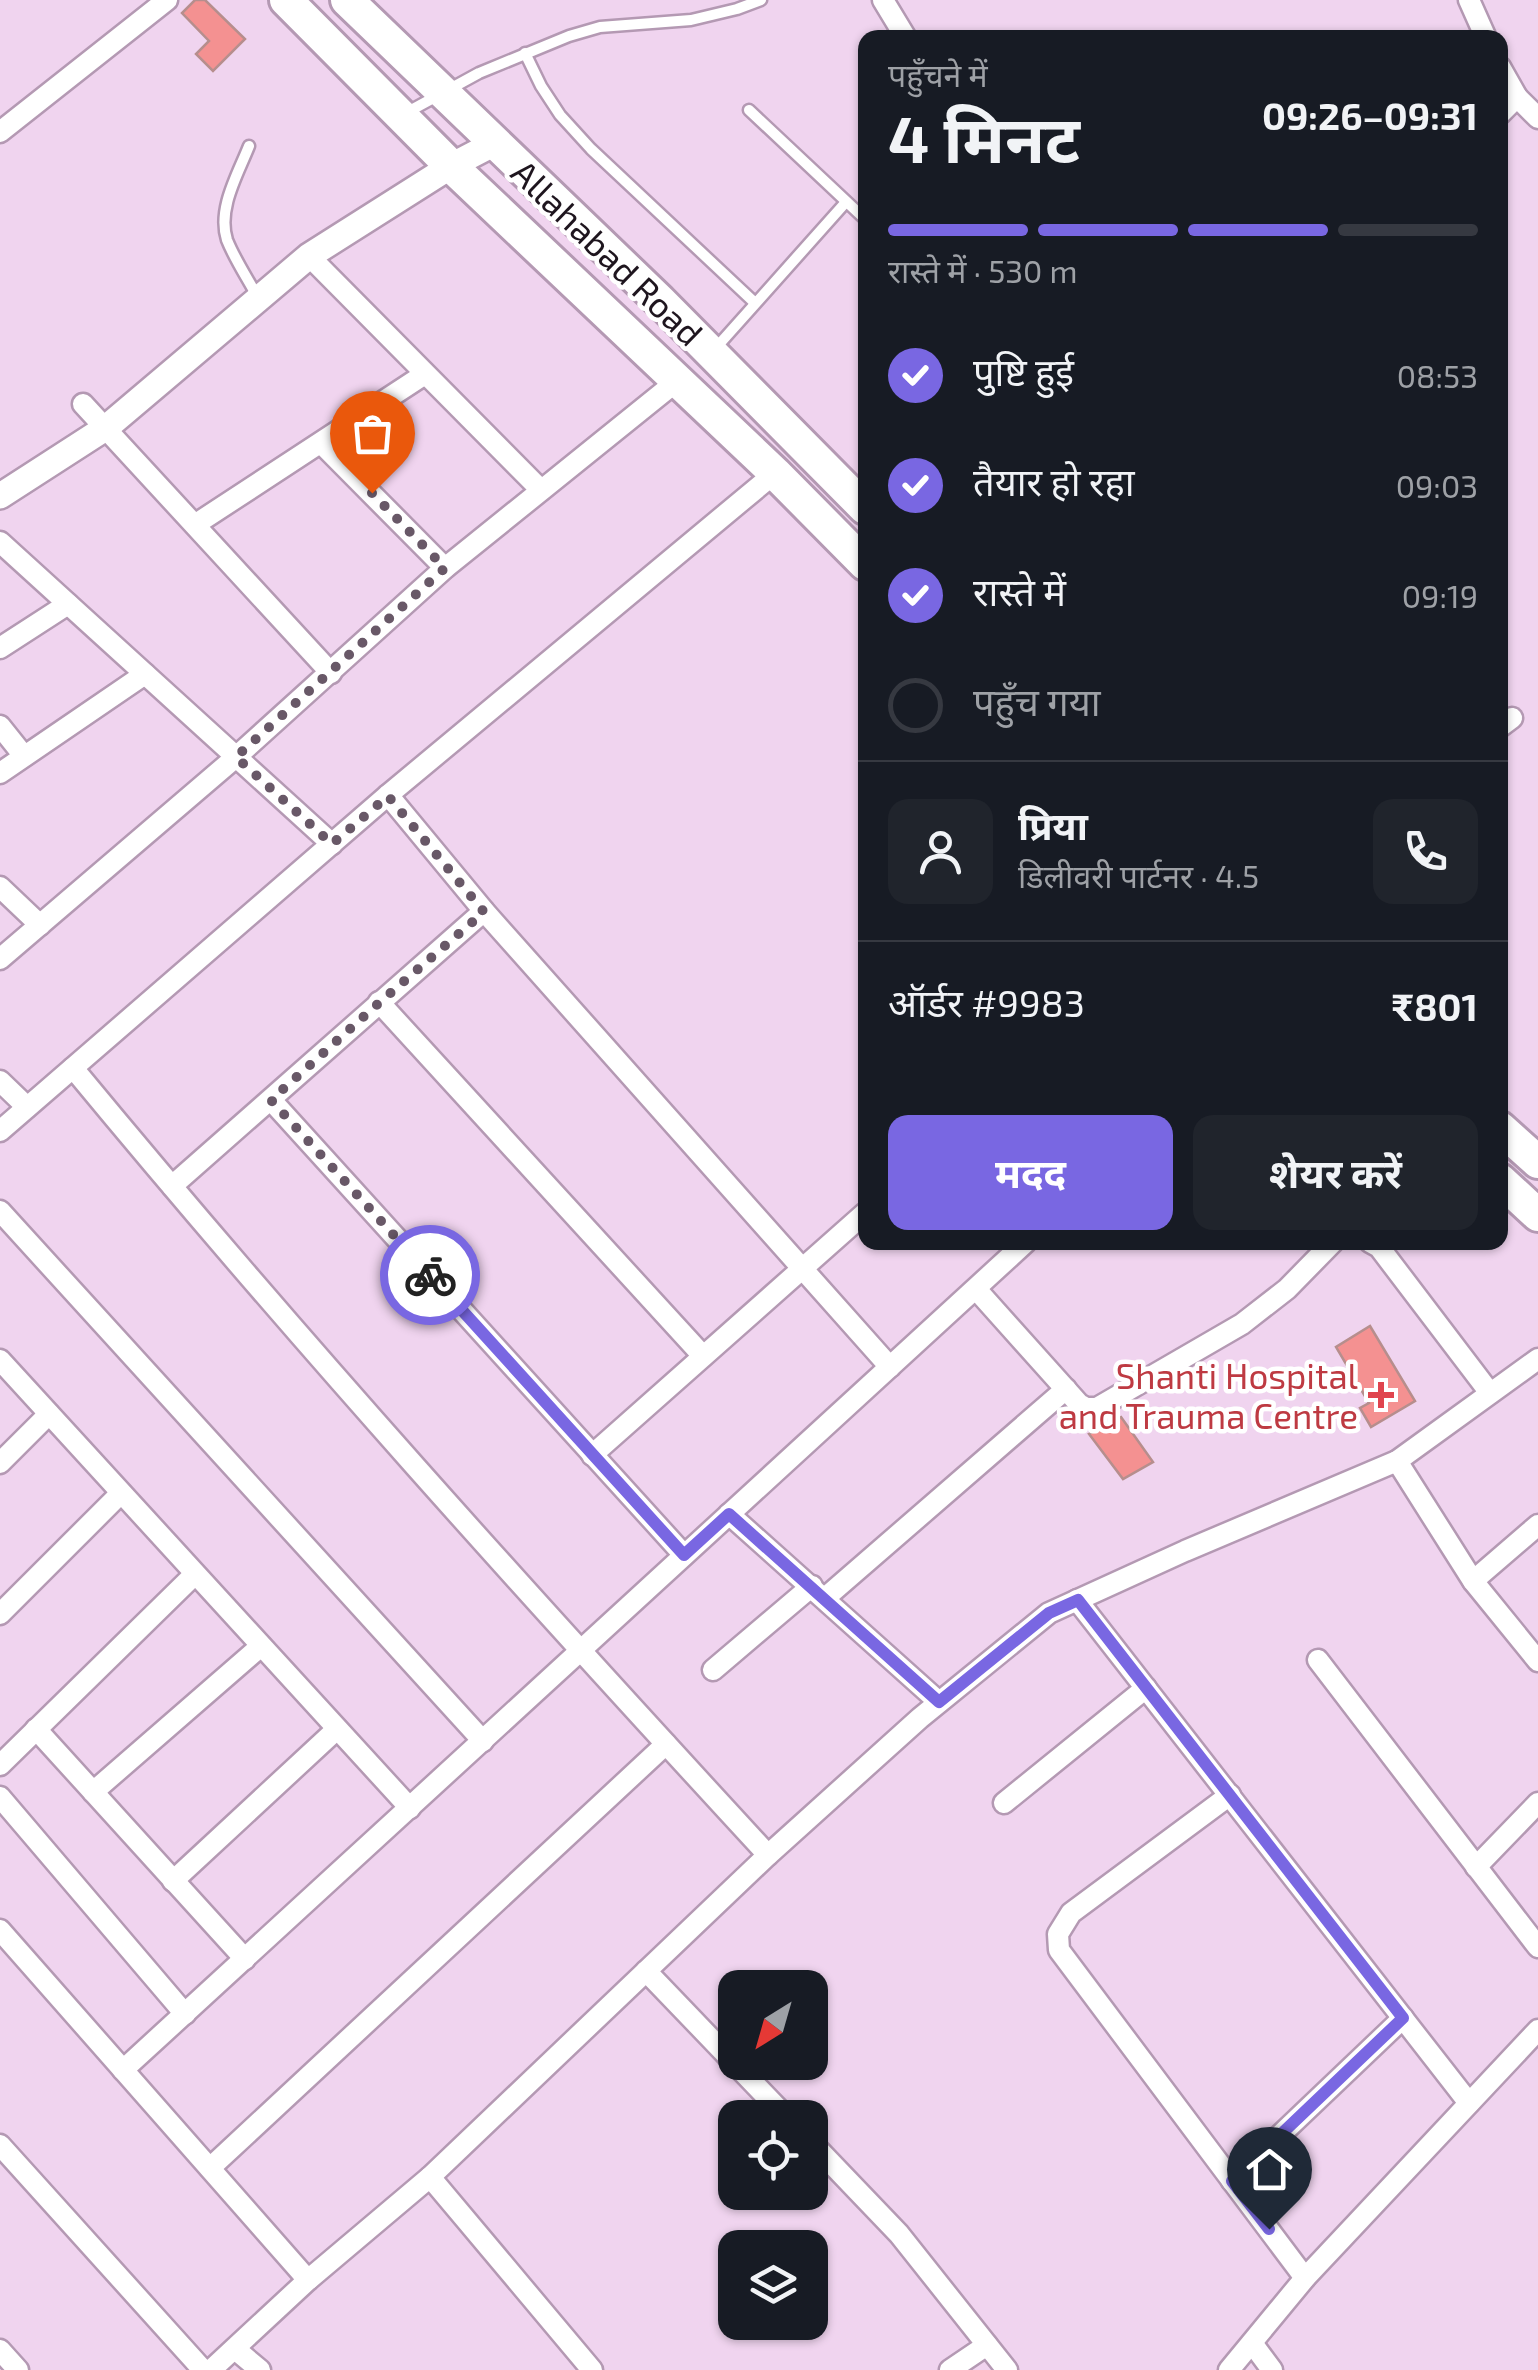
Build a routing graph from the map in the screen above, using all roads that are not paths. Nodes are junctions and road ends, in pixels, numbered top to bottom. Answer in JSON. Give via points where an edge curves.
{"nodes":[{"id":1,"x":167,"y":0,"type":"edge"},
{"id":2,"x":286,"y":0,"type":"edge"},
{"id":3,"x":346,"y":0,"type":"edge"},
{"id":4,"x":761,"y":0,"type":"edge"},
{"id":5,"x":883,"y":0,"type":"edge"},
{"id":6,"x":1469,"y":0,"type":"edge"},
{"id":7,"x":901,"y":30,"type":"edge"},
{"id":8,"x":1482,"y":30,"type":"edge"},
{"id":9,"x":525,"y":52,"type":"junction"},
{"id":10,"x":1508,"y":81,"type":"edge"},
{"id":11,"x":442,"y":92,"type":"junction"},
{"id":12,"x":1517,"y":96,"type":"junction"},
{"id":13,"x":1508,"y":106,"type":"edge"},
{"id":14,"x":749,"y":110,"type":"dead end"},
{"id":15,"x":402,"y":115,"type":"junction"},
{"id":16,"x":1538,"y":118,"type":"edge"},
{"id":17,"x":0,"y":132,"type":"edge"},
{"id":18,"x":495,"y":142,"type":"junction"},
{"id":19,"x":248,"y":146,"type":"dead end"},
{"id":20,"x":451,"y":166,"type":"junction"},
{"id":21,"x":846,"y":202,"type":"junction"},
{"id":22,"x":858,"y":213,"type":"edge"},
{"id":23,"x":309,"y":256,"type":"junction"},
{"id":24,"x":258,"y":299,"type":"junction"},
{"id":25,"x":754,"y":302,"type":"junction"},
{"id":26,"x":712,"y":353,"type":"junction"},
{"id":27,"x":425,"y":374,"type":"junction"},
{"id":28,"x":677,"y":381,"type":"junction"},
{"id":29,"x":84,"y":404,"type":"dead end"},
{"id":30,"x":106,"y":427,"type":"junction"},
{"id":31,"x":322,"y":444,"type":"junction"},
{"id":32,"x":774,"y":473,"type":"junction"},
{"id":33,"x":541,"y":490,"type":"junction"},
{"id":34,"x":0,"y":496,"type":"edge"},
{"id":35,"x":858,"y":501,"type":"edge"},
{"id":36,"x":196,"y":524,"type":"junction"},
{"id":37,"x":0,"y":542,"type":"edge"},
{"id":38,"x":858,"y":557,"type":"edge"},
{"id":39,"x":445,"y":568,"type":"junction"},
{"id":40,"x":68,"y":604,"type":"junction"},
{"id":41,"x":0,"y":648,"type":"edge"},
{"id":42,"x":331,"y":673,"type":"junction"},
{"id":43,"x":145,"y":674,"type":"junction"},
{"id":44,"x":0,"y":726,"type":"edge"},
{"id":45,"x":24,"y":756,"type":"junction"},
{"id":46,"x":236,"y":757,"type":"junction"},
{"id":47,"x":0,"y":772,"type":"edge"},
{"id":48,"x":388,"y":796,"type":"junction"},
{"id":49,"x":332,"y":844,"type":"junction"},
{"id":50,"x":0,"y":886,"type":"edge"},
{"id":51,"x":484,"y":912,"type":"junction"},
{"id":52,"x":40,"y":925,"type":"junction"},
{"id":53,"x":0,"y":959,"type":"edge"},
{"id":54,"x":380,"y":1002,"type":"junction"},
{"id":55,"x":73,"y":1068,"type":"junction"},
{"id":56,"x":0,"y":1080,"type":"edge"},
{"id":57,"x":271,"y":1100,"type":"junction"},
{"id":58,"x":27,"y":1108,"type":"junction"},
{"id":59,"x":0,"y":1131,"type":"edge"},
{"id":60,"x":1508,"y":1135,"type":"edge"},
{"id":61,"x":1538,"y":1162,"type":"edge"},
{"id":62,"x":172,"y":1186,"type":"junction"},
{"id":63,"x":1508,"y":1187,"type":"edge"},
{"id":64,"x":0,"y":1211,"type":"edge"},
{"id":65,"x":1538,"y":1215,"type":"edge"},
{"id":66,"x":858,"y":1220,"type":"edge"},
{"id":67,"x":1017,"y":1250,"type":"edge"},
{"id":68,"x":1325,"y":1250,"type":"edge"},
{"id":69,"x":1380,"y":1250,"type":"edge"},
{"id":70,"x":802,"y":1267,"type":"junction"},
{"id":71,"x":976,"y":1289,"type":"junction"},
{"id":72,"x":703,"y":1356,"type":"junction"},
{"id":73,"x":1538,"y":1359,"type":"edge"},
{"id":74,"x":0,"y":1360,"type":"edge"},
{"id":75,"x":890,"y":1367,"type":"junction"},
{"id":76,"x":1066,"y":1389,"type":"junction"},
{"id":77,"x":1490,"y":1393,"type":"junction"},
{"id":78,"x":49,"y":1414,"type":"junction"},
{"id":79,"x":592,"y":1455,"type":"junction"},
{"id":80,"x":1398,"y":1460,"type":"junction"},
{"id":81,"x":0,"y":1462,"type":"edge"},
{"id":82,"x":122,"y":1494,"type":"junction"},
{"id":83,"x":729,"y":1514,"type":"junction"},
{"id":84,"x":1538,"y":1525,"type":"edge"},
{"id":85,"x":684,"y":1555,"type":"junction"},
{"id":86,"x":194,"y":1574,"type":"junction"},
{"id":87,"x":1473,"y":1582,"type":"junction"},
{"id":88,"x":818,"y":1592,"type":"junction"},
{"id":89,"x":1078,"y":1600,"type":"junction"},
{"id":90,"x":0,"y":1614,"type":"edge"},
{"id":91,"x":261,"y":1646,"type":"junction"},
{"id":92,"x":580,"y":1652,"type":"junction"},
{"id":93,"x":1318,"y":1660,"type":"dead end"},
{"id":94,"x":1538,"y":1661,"type":"edge"},
{"id":95,"x":713,"y":1670,"type":"dead end"},
{"id":96,"x":1146,"y":1688,"type":"junction"},
{"id":97,"x":939,"y":1702,"type":"junction"},
{"id":98,"x":337,"y":1728,"type":"junction"},
{"id":99,"x":36,"y":1729,"type":"junction"},
{"id":100,"x":482,"y":1741,"type":"junction"},
{"id":101,"x":666,"y":1744,"type":"junction"},
{"id":102,"x":0,"y":1765,"type":"edge"},
{"id":103,"x":93,"y":1792,"type":"junction"},
{"id":104,"x":1230,"y":1795,"type":"junction"},
{"id":105,"x":0,"y":1798,"type":"edge"},
{"id":106,"x":1538,"y":1802,"type":"edge"},
{"id":107,"x":1004,"y":1803,"type":"dead end"},
{"id":108,"x":410,"y":1808,"type":"junction"},
{"id":109,"x":768,"y":1855,"type":"junction"},
{"id":110,"x":1476,"y":1867,"type":"junction"},
{"id":111,"x":174,"y":1881,"type":"junction"},
{"id":112,"x":1,"y":1935,"type":"edge"},
{"id":113,"x":1538,"y":1947,"type":"edge"},
{"id":114,"x":245,"y":1959,"type":"junction"},
{"id":115,"x":646,"y":1971,"type":"junction"},
{"id":116,"x":185,"y":2014,"type":"junction"},
{"id":117,"x":1403,"y":2018,"type":"junction"},
{"id":118,"x":1538,"y":2030,"type":"edge"},
{"id":119,"x":124,"y":2070,"type":"junction"},
{"id":120,"x":770,"y":2100,"type":"edge"},
{"id":121,"x":1469,"y":2103,"type":"junction"},
{"id":122,"x":0,"y":2146,"type":"edge"},
{"id":123,"x":828,"y":2160,"type":"edge"},
{"id":124,"x":210,"y":2168,"type":"junction"},
{"id":125,"x":430,"y":2178,"type":"junction"},
{"id":126,"x":1232,"y":2181,"type":"junction"},
{"id":127,"x":1305,"y":2278,"type":"junction"},
{"id":128,"x":308,"y":2280,"type":"junction"},
{"id":129,"x":1252,"y":2342,"type":"junction"},
{"id":130,"x":988,"y":2345,"type":"junction"},
{"id":131,"x":235,"y":2348,"type":"junction"},
{"id":132,"x":0,"y":2350,"type":"edge"},
{"id":133,"x":18,"y":2370,"type":"edge"},
{"id":134,"x":203,"y":2370,"type":"edge"},
{"id":135,"x":211,"y":2370,"type":"edge"},
{"id":136,"x":260,"y":2370,"type":"edge"},
{"id":137,"x":591,"y":2370,"type":"edge"},
{"id":138,"x":950,"y":2370,"type":"edge"},
{"id":139,"x":1007,"y":2370,"type":"edge"},
{"id":140,"x":1230,"y":2370,"type":"edge"},
{"id":141,"x":1272,"y":2370,"type":"edge"}],
"edges":[{"from":1,"to":17,"type":"street"},
{"from":2,"to":15,"type":"main road"},
{"from":3,"to":11,"type":"main road","name":"Allahabad Road"},
{"from":4,"to":9,"type":"lane","via":[[691,20],[600,27]]},
{"from":5,"to":7,"type":"street"},
{"from":6,"to":8,"type":"street"},
{"from":9,"to":11,"type":"lane"},
{"from":9,"to":25,"type":"lane","via":[[550,101],[591,149]]},
{"from":10,"to":12,"type":"street"},
{"from":11,"to":15,"type":"lane"},
{"from":11,"to":18,"type":"main road","name":"Allahabad Road"},
{"from":12,"to":13,"type":"street"},
{"from":12,"to":16,"type":"street"},
{"from":14,"to":21,"type":"lane"},
{"from":15,"to":20,"type":"main road"},
{"from":18,"to":20,"type":"street"},
{"from":18,"to":26,"type":"main road","name":"Allahabad Road"},
{"from":19,"to":24,"type":"lane","via":[[224,216],[226,238]]},
{"from":20,"to":23,"type":"street"},
{"from":20,"to":28,"type":"main road"},
{"from":21,"to":22,"type":"lane"},
{"from":21,"to":25,"type":"lane"},
{"from":23,"to":24,"type":"street"},
{"from":23,"to":27,"type":"street"},
{"from":24,"to":30,"type":"street"},
{"from":25,"to":26,"type":"lane"},
{"from":26,"to":35,"type":"main road","name":"Allahabad Road"},
{"from":27,"to":31,"type":"street"},
{"from":27,"to":33,"type":"street"},
{"from":28,"to":32,"type":"main road"},
{"from":28,"to":33,"type":"street"},
{"from":29,"to":30,"type":"street"},
{"from":30,"to":34,"type":"street"},
{"from":30,"to":36,"type":"street"},
{"from":31,"to":36,"type":"street"},
{"from":31,"to":39,"type":"street"},
{"from":32,"to":38,"type":"main road"},
{"from":32,"to":48,"type":"street"},
{"from":33,"to":39,"type":"street"},
{"from":36,"to":42,"type":"street"},
{"from":37,"to":40,"type":"street"},
{"from":39,"to":42,"type":"street"},
{"from":40,"to":41,"type":"street"},
{"from":40,"to":43,"type":"street"},
{"from":42,"to":46,"type":"street"},
{"from":43,"to":45,"type":"street"},
{"from":43,"to":46,"type":"street"},
{"from":44,"to":45,"type":"street"},
{"from":45,"to":47,"type":"street"},
{"from":46,"to":49,"type":"street"},
{"from":46,"to":52,"type":"street"},
{"from":48,"to":49,"type":"street"},
{"from":48,"to":51,"type":"street"},
{"from":49,"to":55,"type":"street"},
{"from":50,"to":52,"type":"street"},
{"from":51,"to":54,"type":"street"},
{"from":51,"to":70,"type":"street"},
{"from":52,"to":53,"type":"street"},
{"from":54,"to":57,"type":"street"},
{"from":54,"to":72,"type":"street"},
{"from":55,"to":58,"type":"street"},
{"from":55,"to":62,"type":"street"},
{"from":56,"to":58,"type":"street"},
{"from":57,"to":62,"type":"street"},
{"from":57,"to":79,"type":"street"},
{"from":58,"to":59,"type":"street"},
{"from":60,"to":61,"type":"main road"},
{"from":62,"to":92,"type":"street"},
{"from":63,"to":65,"type":"main road"},
{"from":64,"to":100,"type":"street"},
{"from":66,"to":70,"type":"street"},
{"from":67,"to":71,"type":"street"},
{"from":68,"to":76,"type":"street","via":[[1242,1324],[1097,1408],[1079,1404]]},
{"from":69,"to":77,"type":"street"},
{"from":70,"to":72,"type":"street"},
{"from":70,"to":75,"type":"street"},
{"from":71,"to":75,"type":"street"},
{"from":71,"to":76,"type":"street"},
{"from":72,"to":79,"type":"street"},
{"from":73,"to":77,"type":"street"},
{"from":74,"to":78,"type":"street"},
{"from":75,"to":83,"type":"street"},
{"from":76,"to":88,"type":"street"},
{"from":77,"to":80,"type":"street"},
{"from":78,"to":81,"type":"street"},
{"from":78,"to":82,"type":"street"},
{"from":79,"to":85,"type":"street"},
{"from":80,"to":87,"type":"street"},
{"from":80,"to":89,"type":"street"},
{"from":82,"to":86,"type":"street"},
{"from":82,"to":90,"type":"street"},
{"from":83,"to":85,"type":"street"},
{"from":83,"to":88,"type":"street"},
{"from":84,"to":87,"type":"street"},
{"from":85,"to":92,"type":"street"},
{"from":86,"to":91,"type":"street"},
{"from":86,"to":99,"type":"street"},
{"from":87,"to":94,"type":"street"},
{"from":88,"to":95,"type":"street"},
{"from":88,"to":97,"type":"street"},
{"from":89,"to":96,"type":"street"},
{"from":89,"to":97,"type":"street","via":[[1049,1613]]},
{"from":91,"to":98,"type":"street"},
{"from":91,"to":103,"type":"street"},
{"from":92,"to":100,"type":"street"},
{"from":92,"to":101,"type":"street"},
{"from":93,"to":110,"type":"street"},
{"from":96,"to":104,"type":"street"},
{"from":96,"to":107,"type":"street"},
{"from":97,"to":109,"type":"street"},
{"from":98,"to":108,"type":"street"},
{"from":98,"to":111,"type":"street"},
{"from":99,"to":102,"type":"street"},
{"from":99,"to":103,"type":"street"},
{"from":100,"to":108,"type":"street"},
{"from":101,"to":109,"type":"street"},
{"from":101,"to":124,"type":"street"},
{"from":103,"to":111,"type":"street"},
{"from":104,"to":117,"type":"street"},
{"from":104,"to":126,"type":"street","via":[[1071,1913],[1058,1934],[1059,1950]]},
{"from":105,"to":116,"type":"street"},
{"from":106,"to":110,"type":"street"},
{"from":108,"to":114,"type":"street"},
{"from":109,"to":115,"type":"street"},
{"from":110,"to":113,"type":"street"},
{"from":111,"to":114,"type":"street"},
{"from":112,"to":119,"type":"street"},
{"from":114,"to":116,"type":"street"},
{"from":115,"to":120,"type":"street"},
{"from":115,"to":125,"type":"street"},
{"from":116,"to":119,"type":"street"},
{"from":117,"to":121,"type":"street"},
{"from":117,"to":126,"type":"street"},
{"from":118,"to":121,"type":"street"},
{"from":119,"to":124,"type":"street"},
{"from":121,"to":127,"type":"street"},
{"from":122,"to":134,"type":"street"},
{"from":123,"to":130,"type":"street","via":[[900,2234]]},
{"from":124,"to":128,"type":"street"},
{"from":125,"to":128,"type":"street"},
{"from":125,"to":137,"type":"street"},
{"from":126,"to":127,"type":"street"},
{"from":127,"to":129,"type":"street"},
{"from":128,"to":131,"type":"street"},
{"from":129,"to":140,"type":"street"},
{"from":129,"to":141,"type":"street"},
{"from":130,"to":138,"type":"street"},
{"from":130,"to":139,"type":"street"},
{"from":131,"to":135,"type":"street"},
{"from":131,"to":136,"type":"street"},
{"from":132,"to":133,"type":"street"}]}
